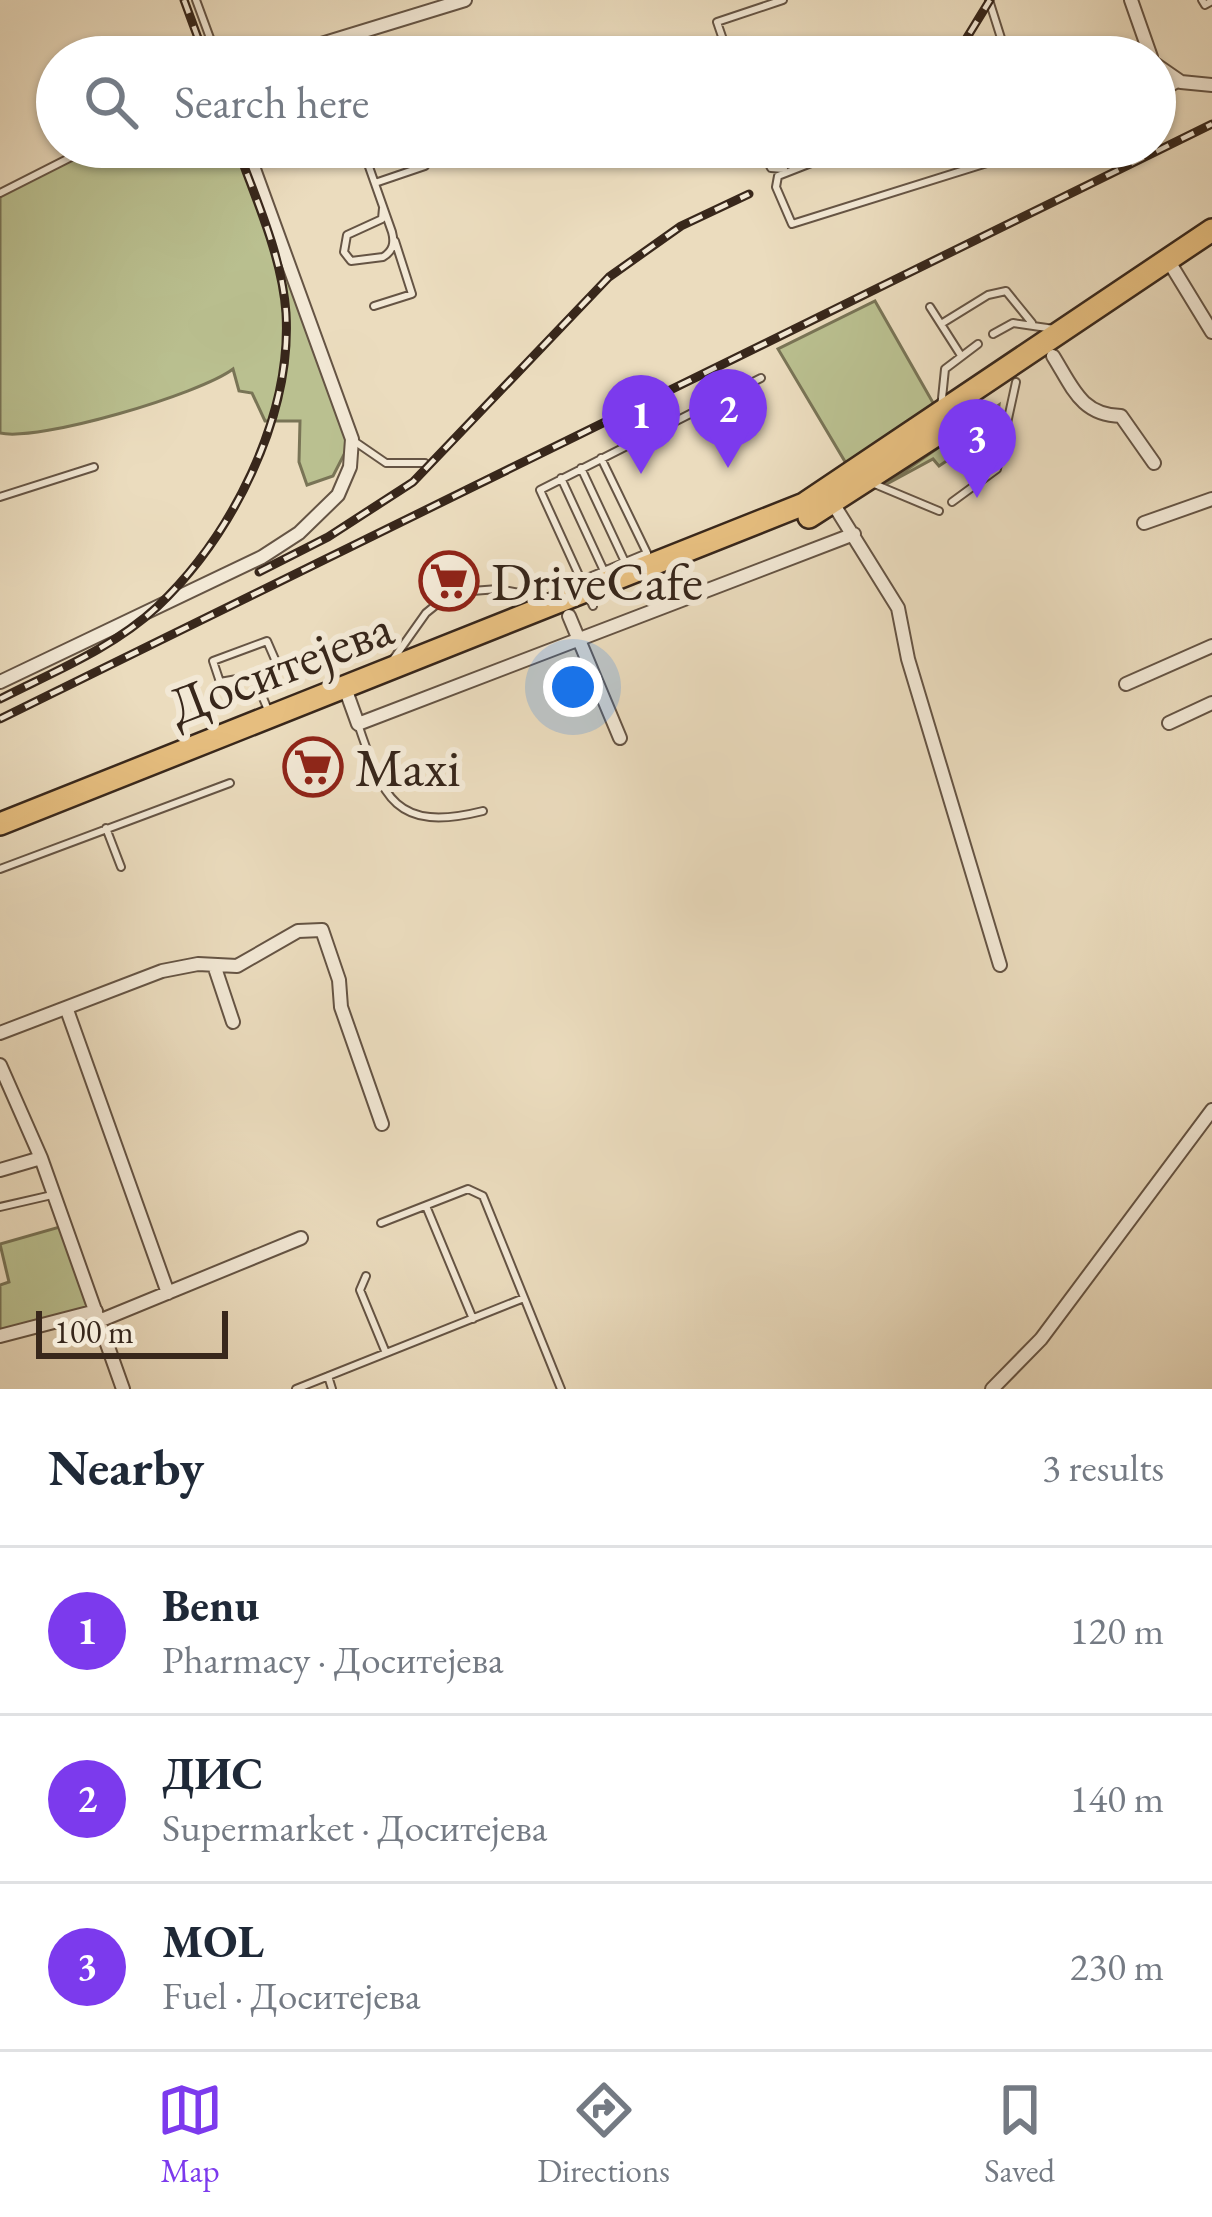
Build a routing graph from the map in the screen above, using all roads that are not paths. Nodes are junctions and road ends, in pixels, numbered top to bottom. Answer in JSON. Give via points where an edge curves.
{"nodes":[{"id":1,"x":196,"y":0,"type":"edge"},
{"id":2,"x":465,"y":0,"type":"edge"},
{"id":3,"x":783,"y":0,"type":"edge"},
{"id":4,"x":989,"y":0,"type":"edge"},
{"id":5,"x":1131,"y":0,"type":"edge"},
{"id":6,"x":1202,"y":0,"type":"edge"},
{"id":7,"x":1212,"y":1,"type":"edge"},
{"id":8,"x":418,"y":6,"type":"edge"},
{"id":9,"x":210,"y":36,"type":"edge"},
{"id":10,"x":339,"y":36,"type":"edge"},
{"id":11,"x":722,"y":36,"type":"edge"},
{"id":12,"x":1000,"y":36,"type":"edge"},
{"id":13,"x":1144,"y":36,"type":"edge"},
{"id":14,"x":1176,"y":78,"type":"edge"},
{"id":15,"x":1181,"y":82,"type":"junction"},
{"id":16,"x":1176,"y":85,"type":"edge"},
{"id":17,"x":1212,"y":85,"type":"edge"},
{"id":18,"x":50,"y":168,"type":"edge"},
{"id":19,"x":255,"y":168,"type":"edge"},
{"id":20,"x":369,"y":168,"type":"edge"},
{"id":21,"x":419,"y":168,"type":"edge"},
{"id":22,"x":771,"y":168,"type":"edge"},
{"id":23,"x":789,"y":168,"type":"edge"},
{"id":24,"x":974,"y":168,"type":"edge"},
{"id":25,"x":786,"y":169,"type":"junction"},
{"id":26,"x":375,"y":184,"type":"junction"},
{"id":27,"x":0,"y":193,"type":"edge"},
{"id":28,"x":383,"y":208,"type":"junction"},
{"id":29,"x":1212,"y":230,"type":"edge"},
{"id":30,"x":393,"y":238,"type":"junction"},
{"id":31,"x":1212,"y":248,"type":"edge"},
{"id":32,"x":1171,"y":267,"type":"junction"},
{"id":33,"x":374,"y":306,"type":"dead end"},
{"id":34,"x":930,"y":307,"type":"dead end"},
{"id":35,"x":1032,"y":323,"type":"junction"},
{"id":36,"x":941,"y":324,"type":"junction"},
{"id":37,"x":1063,"y":332,"type":"junction"},
{"id":38,"x":1212,"y":332,"type":"edge"},
{"id":39,"x":993,"y":334,"type":"dead end"},
{"id":40,"x":978,"y":344,"type":"dead end"},
{"id":41,"x":961,"y":356,"type":"junction"},
{"id":42,"x":1053,"y":356,"type":"junction"},
{"id":43,"x":761,"y":379,"type":"dead end"},
{"id":44,"x":1016,"y":382,"type":"junction"},
{"id":45,"x":940,"y":416,"type":"junction"},
{"id":46,"x":352,"y":439,"type":"junction"},
{"id":47,"x":601,"y":458,"type":"junction"},
{"id":48,"x":424,"y":463,"type":"dead end"},
{"id":49,"x":1154,"y":463,"type":"dead end"},
{"id":50,"x":94,"y":466,"type":"dead end"},
{"id":51,"x":581,"y":468,"type":"junction"},
{"id":52,"x":561,"y":478,"type":"junction"},
{"id":53,"x":869,"y":482,"type":"junction"},
{"id":54,"x":0,"y":497,"type":"edge"},
{"id":55,"x":830,"y":498,"type":"junction"},
{"id":56,"x":1212,"y":499,"type":"edge"},
{"id":57,"x":952,"y":502,"type":"dead end"},
{"id":58,"x":938,"y":512,"type":"dead end"},
{"id":59,"x":1144,"y":523,"type":"dead end"},
{"id":60,"x":854,"y":534,"type":"junction"},
{"id":61,"x":626,"y":562,"type":"junction"},
{"id":62,"x":604,"y":571,"type":"junction"},
{"id":63,"x":459,"y":592,"type":"dead end"},
{"id":64,"x":447,"y":596,"type":"dead end"},
{"id":65,"x":580,"y":599,"type":"junction"},
{"id":66,"x":579,"y":640,"type":"junction"},
{"id":67,"x":1212,"y":646,"type":"edge"},
{"id":68,"x":383,"y":674,"type":"junction"},
{"id":69,"x":254,"y":676,"type":"junction"},
{"id":70,"x":0,"y":682,"type":"edge"},
{"id":71,"x":1126,"y":685,"type":"dead end"},
{"id":72,"x":348,"y":695,"type":"junction"},
{"id":73,"x":1212,"y":703,"type":"edge"},
{"id":74,"x":270,"y":718,"type":"junction"},
{"id":75,"x":1169,"y":723,"type":"dead end"},
{"id":76,"x":358,"y":724,"type":"junction"},
{"id":77,"x":620,"y":737,"type":"dead end"},
{"id":78,"x":129,"y":780,"type":"junction"},
{"id":79,"x":230,"y":783,"type":"dead end"},
{"id":80,"x":483,"y":811,"type":"dead end"},
{"id":81,"x":0,"y":824,"type":"edge"},
{"id":82,"x":106,"y":828,"type":"junction"},
{"id":83,"x":0,"y":838,"type":"edge"},
{"id":84,"x":121,"y":868,"type":"dead end"},
{"id":85,"x":0,"y":869,"type":"edge"},
{"id":86,"x":214,"y":965,"type":"junction"},
{"id":87,"x":1000,"y":965,"type":"dead end"},
{"id":88,"x":67,"y":1010,"type":"junction"},
{"id":89,"x":233,"y":1022,"type":"dead end"},
{"id":90,"x":0,"y":1033,"type":"edge"},
{"id":91,"x":0,"y":1065,"type":"edge"},
{"id":92,"x":1212,"y":1110,"type":"edge"},
{"id":93,"x":382,"y":1124,"type":"dead end"},
{"id":94,"x":40,"y":1158,"type":"junction"},
{"id":95,"x":0,"y":1170,"type":"edge"},
{"id":96,"x":52,"y":1195,"type":"junction"},
{"id":97,"x":425,"y":1206,"type":"junction"},
{"id":98,"x":0,"y":1207,"type":"edge"},
{"id":99,"x":382,"y":1223,"type":"dead end"},
{"id":100,"x":301,"y":1238,"type":"dead end"},
{"id":101,"x":366,"y":1276,"type":"dead end"},
{"id":102,"x":168,"y":1293,"type":"junction"},
{"id":103,"x":524,"y":1298,"type":"junction"},
{"id":104,"x":98,"y":1316,"type":"junction"},
{"id":105,"x":473,"y":1318,"type":"junction"},
{"id":106,"x":0,"y":1336,"type":"edge"},
{"id":107,"x":386,"y":1353,"type":"junction"},
{"id":108,"x":328,"y":1376,"type":"junction"},
{"id":109,"x":123,"y":1389,"type":"edge"},
{"id":110,"x":296,"y":1389,"type":"edge"},
{"id":111,"x":332,"y":1389,"type":"edge"},
{"id":112,"x":561,"y":1389,"type":"edge"},
{"id":113,"x":992,"y":1389,"type":"edge"}],
"edges":[{"from":1,"to":9,"type":"lane"},
{"from":2,"to":8,"type":"street"},
{"from":3,"to":11,"type":"lane","via":[[717,22]]},
{"from":4,"to":12,"type":"lane"},
{"from":5,"to":13,"type":"street"},
{"from":6,"to":7,"type":"lane"},
{"from":8,"to":10,"type":"street"},
{"from":14,"to":15,"type":"street"},
{"from":15,"to":16,"type":"lane"},
{"from":15,"to":17,"type":"street"},
{"from":18,"to":27,"type":"lane"},
{"from":19,"to":46,"type":"street"},
{"from":20,"to":26,"type":"lane"},
{"from":21,"to":26,"type":"lane"},
{"from":22,"to":25,"type":"lane"},
{"from":23,"to":25,"type":"lane"},
{"from":24,"to":25,"type":"lane","via":[[805,224],[785,215],[776,187]]},
{"from":26,"to":28,"type":"lane"},
{"from":28,"to":30,"type":"lane"},
{"from":28,"to":30,"type":"lane","via":[[382,219],[346,235],[344,252],[362,263],[388,254]]},
{"from":29,"to":32,"type":"main road","name":"Доситејева"},
{"from":30,"to":33,"type":"lane","via":[[412,294]]},
{"from":31,"to":32,"type":"main road","name":"Доситејева"},
{"from":32,"to":37,"type":"main road","name":"Доситејева"},
{"from":32,"to":38,"type":"street"},
{"from":32,"to":42,"type":"main road","name":"Доситејева"},
{"from":34,"to":36,"type":"lane"},
{"from":35,"to":36,"type":"lane","via":[[1006,291]]},
{"from":35,"to":37,"type":"lane"},
{"from":35,"to":39,"type":"lane"},
{"from":36,"to":41,"type":"lane"},
{"from":37,"to":45,"type":"main road","name":"Доситејева"},
{"from":40,"to":41,"type":"lane"},
{"from":41,"to":45,"type":"lane","via":[[942,378]]},
{"from":42,"to":44,"type":"main road","name":"Доситејева"},
{"from":42,"to":49,"type":"street","via":[[1084,407],[1120,416]]},
{"from":43,"to":47,"type":"lane"},
{"from":44,"to":53,"type":"main road","name":"Доситејева"},
{"from":44,"to":57,"type":"lane","via":[[997,469]]},
{"from":45,"to":55,"type":"main road","name":"Доситејева"},
{"from":46,"to":48,"type":"lane","via":[[374,459]]},
{"from":46,"to":70,"type":"street","via":[[338,495],[298,533]]},
{"from":47,"to":51,"type":"lane"},
{"from":47,"to":61,"type":"lane","via":[[646,552]]},
{"from":50,"to":54,"type":"lane"},
{"from":51,"to":52,"type":"lane"},
{"from":51,"to":61,"type":"lane"},
{"from":52,"to":62,"type":"lane"},
{"from":52,"to":65,"type":"lane","via":[[539,496]]},
{"from":53,"to":55,"type":"main road","name":"Доситејева"},
{"from":53,"to":58,"type":"lane"},
{"from":55,"to":60,"type":"street"},
{"from":55,"to":65,"type":"main road","name":"Доситејева","via":[[733,552]]},
{"from":56,"to":59,"type":"street"},
{"from":60,"to":66,"type":"street"},
{"from":60,"to":87,"type":"street","via":[[898,608]]},
{"from":61,"to":62,"type":"lane"},
{"from":62,"to":65,"type":"lane"},
{"from":63,"to":65,"type":"lane"},
{"from":64,"to":68,"type":"lane"},
{"from":65,"to":66,"type":"street"},
{"from":65,"to":68,"type":"main road","name":"Доситејева"},
{"from":65,"to":72,"type":"main road","name":"Доситејева"},
{"from":66,"to":76,"type":"street"},
{"from":66,"to":77,"type":"street"},
{"from":67,"to":71,"type":"street"},
{"from":68,"to":72,"type":"main road","name":"Доситејева"},
{"from":69,"to":69,"type":"lane","via":[[277,664],[267,640],[213,661],[220,682]]},
{"from":69,"to":74,"type":"lane"},
{"from":72,"to":74,"type":"main road","name":"Доситејева"},
{"from":72,"to":76,"type":"street"},
{"from":72,"to":78,"type":"main road","name":"Доситејева"},
{"from":73,"to":75,"type":"street"},
{"from":74,"to":78,"type":"main road","name":"Доситејева"},
{"from":76,"to":80,"type":"lane","via":[[392,801],[440,821]]},
{"from":78,"to":81,"type":"main road","name":"Доситејева"},
{"from":78,"to":83,"type":"main road","name":"Доситејева"},
{"from":79,"to":82,"type":"lane"},
{"from":82,"to":84,"type":"lane"},
{"from":82,"to":85,"type":"lane"},
{"from":86,"to":88,"type":"street","via":[[162,970]]},
{"from":86,"to":89,"type":"street"},
{"from":86,"to":93,"type":"street","via":[[237,966],[298,931],[322,930]]},
{"from":88,"to":90,"type":"street"},
{"from":88,"to":102,"type":"street"},
{"from":91,"to":94,"type":"street"},
{"from":92,"to":113,"type":"street","via":[[1041,1339]]},
{"from":94,"to":95,"type":"street"},
{"from":94,"to":96,"type":"street"},
{"from":96,"to":98,"type":"lane"},
{"from":96,"to":104,"type":"street"},
{"from":97,"to":99,"type":"lane"},
{"from":97,"to":103,"type":"lane","via":[[468,1189],[483,1196]]},
{"from":97,"to":105,"type":"lane"},
{"from":100,"to":102,"type":"street"},
{"from":101,"to":107,"type":"lane","via":[[360,1290]]},
{"from":102,"to":104,"type":"street"},
{"from":103,"to":105,"type":"lane"},
{"from":103,"to":112,"type":"lane"},
{"from":104,"to":106,"type":"street"},
{"from":104,"to":109,"type":"street"},
{"from":105,"to":107,"type":"lane"},
{"from":107,"to":108,"type":"lane"},
{"from":108,"to":110,"type":"lane"},
{"from":108,"to":111,"type":"lane"}]}
